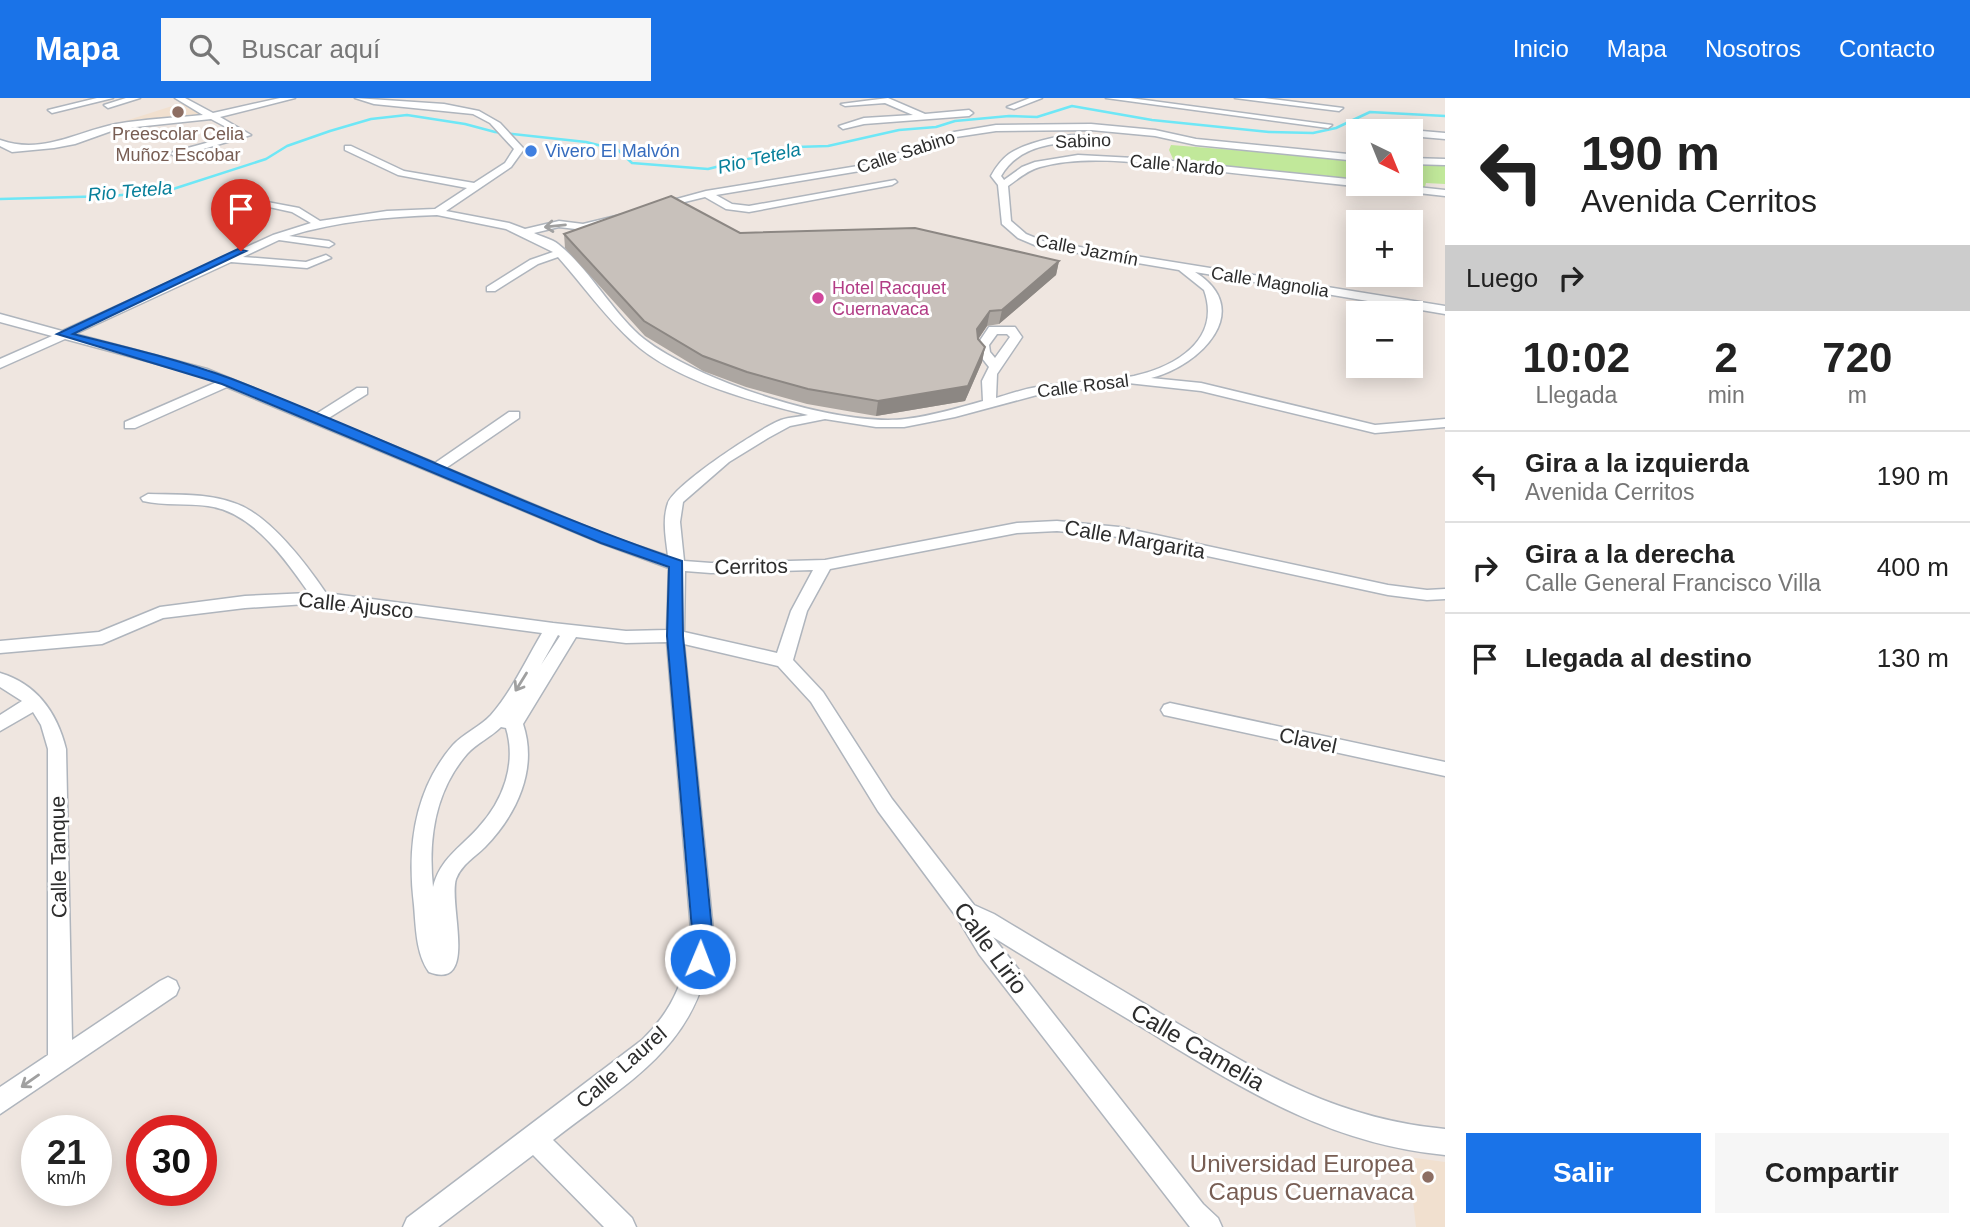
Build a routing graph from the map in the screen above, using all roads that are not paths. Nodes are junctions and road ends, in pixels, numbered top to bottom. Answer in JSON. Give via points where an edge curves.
{"nodes":[{"id":1,"x":136,"y":98,"type":"edge"},
{"id":2,"x":179,"y":98,"type":"edge"},
{"id":3,"x":291,"y":98,"type":"edge"},
{"id":4,"x":359,"y":98,"type":"edge"},
{"id":5,"x":473,"y":98,"type":"edge"},
{"id":6,"x":1038,"y":98,"type":"edge"},
{"id":7,"x":1110,"y":98,"type":"edge"},
{"id":8,"x":1239,"y":98,"type":"edge"},
{"id":9,"x":1291,"y":98,"type":"edge"},
{"id":10,"x":1139,"y":100,"type":"edge"},
{"id":11,"x":108,"y":102,"type":"edge"},
{"id":12,"x":463,"y":102,"type":"dead end"},
{"id":13,"x":963,"y":102,"type":"dead end"},
{"id":14,"x":845,"y":104,"type":"dead end"},
{"id":15,"x":1011,"y":107,"type":"dead end"},
{"id":16,"x":52,"y":110,"type":"dead end"},
{"id":17,"x":970,"y":114,"type":"junction"},
{"id":18,"x":213,"y":116,"type":"junction"},
{"id":19,"x":923,"y":116,"type":"junction"},
{"id":20,"x":1328,"y":125,"type":"dead end"},
{"id":21,"x":843,"y":126,"type":"dead end"},
{"id":22,"x":996,"y":128,"type":"junction"},
{"id":23,"x":1423,"y":134,"type":"edge"},
{"id":24,"x":1445,"y":136,"type":"edge"},
{"id":25,"x":1195,"y":142,"type":"junction"},
{"id":26,"x":0,"y":143,"type":"edge"},
{"id":27,"x":348,"y":148,"type":"dead end"},
{"id":28,"x":176,"y":154,"type":"dead end"},
{"id":29,"x":1346,"y":157,"type":"edge"},
{"id":30,"x":1423,"y":161,"type":"edge"},
{"id":31,"x":1445,"y":162,"type":"edge"},
{"id":32,"x":999,"y":170,"type":"junction"},
{"id":33,"x":1016,"y":174,"type":"junction"},
{"id":34,"x":892,"y":182,"type":"dead end"},
{"id":35,"x":1346,"y":182,"type":"edge"},
{"id":36,"x":1003,"y":185,"type":"junction"},
{"id":37,"x":472,"y":186,"type":"junction"},
{"id":38,"x":1423,"y":190,"type":"edge"},
{"id":39,"x":1445,"y":193,"type":"edge"},
{"id":40,"x":706,"y":194,"type":"junction"},
{"id":41,"x":244,"y":199,"type":"dead end"},
{"id":42,"x":645,"y":209,"type":"edge"},
{"id":43,"x":437,"y":212,"type":"junction"},
{"id":44,"x":622,"y":216,"type":"edge"},
{"id":45,"x":318,"y":224,"type":"junction"},
{"id":46,"x":584,"y":227,"type":"junction"},
{"id":47,"x":527,"y":232,"type":"junction"},
{"id":48,"x":270,"y":239,"type":"junction"},
{"id":49,"x":330,"y":244,"type":"dead end"},
{"id":50,"x":557,"y":249,"type":"junction"},
{"id":51,"x":226,"y":258,"type":"junction"},
{"id":52,"x":326,"y":258,"type":"dead end"},
{"id":53,"x":1178,"y":267,"type":"junction"},
{"id":54,"x":1228,"y":275,"type":"junction"},
{"id":55,"x":1206,"y":285,"type":"junction"},
{"id":56,"x":491,"y":289,"type":"dead end"},
{"id":57,"x":1445,"y":310,"type":"edge"},
{"id":58,"x":0,"y":318,"type":"edge"},
{"id":59,"x":63,"y":334,"type":"junction"},
{"id":60,"x":1185,"y":358,"type":"junction"},
{"id":61,"x":0,"y":363,"type":"edge"},
{"id":62,"x":995,"y":366,"type":"dead end"},
{"id":63,"x":1128,"y":379,"type":"junction"},
{"id":64,"x":226,"y":381,"type":"junction"},
{"id":65,"x":1202,"y":387,"type":"junction"},
{"id":66,"x":362,"y":391,"type":"dead end"},
{"id":67,"x":762,"y":400,"type":"junction"},
{"id":68,"x":990,"y":402,"type":"junction"},
{"id":69,"x":514,"y":415,"type":"dead end"},
{"id":70,"x":828,"y":416,"type":"junction"},
{"id":71,"x":318,"y":419,"type":"junction"},
{"id":72,"x":1445,"y":422,"type":"edge"},
{"id":73,"x":130,"y":425,"type":"dead end"},
{"id":74,"x":776,"y":427,"type":"junction"},
{"id":75,"x":436,"y":470,"type":"junction"},
{"id":76,"x":148,"y":498,"type":"dead end"},
{"id":77,"x":677,"y":565,"type":"junction"},
{"id":78,"x":825,"y":565,"type":"junction"},
{"id":79,"x":1445,"y":594,"type":"edge"},
{"id":80,"x":321,"y":598,"type":"junction"},
{"id":81,"x":562,"y":630,"type":"junction"},
{"id":82,"x":675,"y":636,"type":"junction"},
{"id":83,"x":0,"y":647,"type":"edge"},
{"id":84,"x":784,"y":661,"type":"junction"},
{"id":85,"x":0,"y":679,"type":"edge"},
{"id":86,"x":35,"y":701,"type":"junction"},
{"id":87,"x":1170,"y":710,"type":"dead end"},
{"id":88,"x":505,"y":723,"type":"junction"},
{"id":89,"x":0,"y":724,"type":"edge"},
{"id":90,"x":1445,"y":769,"type":"edge"},
{"id":91,"x":419,"y":857,"type":"junction"},
{"id":92,"x":455,"y":860,"type":"junction"},
{"id":93,"x":966,"y":912,"type":"junction"},
{"id":94,"x":167,"y":988,"type":"dead end"},
{"id":95,"x":60,"y":1061,"type":"junction"},
{"id":96,"x":0,"y":1102,"type":"edge"},
{"id":97,"x":534,"y":1139,"type":"junction"},
{"id":98,"x":1445,"y":1142,"type":"edge"},
{"id":99,"x":416,"y":1227,"type":"edge"},
{"id":100,"x":623,"y":1227,"type":"edge"},
{"id":101,"x":1209,"y":1227,"type":"edge"}],
"edges":[{"from":1,"to":11,"type":"street"},
{"from":2,"to":18,"type":"street"},
{"from":3,"to":18,"type":"street"},
{"from":4,"to":37,"type":"street","via":[[474,112],[494,122],[519,149],[508,165]]},
{"from":5,"to":12,"type":"street"},
{"from":6,"to":15,"type":"street"},
{"from":7,"to":10,"type":"street"},
{"from":8,"to":9,"type":"street","via":[[1337,105]]},
{"from":10,"to":20,"type":"street"},
{"from":11,"to":16,"type":"street"},
{"from":13,"to":17,"type":"street"},
{"from":14,"to":19,"type":"street","via":[[886,100]]},
{"from":17,"to":19,"type":"street"},
{"from":17,"to":22,"type":"street"},
{"from":18,"to":26,"type":"street","via":[[116,127],[54,145],[12,149]]},
{"from":18,"to":28,"type":"street","via":[[247,135]]},
{"from":19,"to":21,"type":"street"},
{"from":22,"to":25,"type":"street","name":"Calle Sabino","via":[[1091,127]]},
{"from":22,"to":40,"type":"street","name":"Calle Sabino","via":[[954,135],[872,166]]},
{"from":23,"to":24,"type":"street"},
{"from":25,"to":29,"type":"street","name":"Calle Sabino"},
{"from":25,"to":32,"type":"street","name":"Sabino","via":[[1067,138],[1022,151]]},
{"from":27,"to":37,"type":"street","via":[[401,173]]},
{"from":30,"to":31,"type":"street"},
{"from":32,"to":33,"type":"street"},
{"from":32,"to":36,"type":"street","via":[[996,176]]},
{"from":33,"to":35,"type":"street","name":"Calle Nardo","via":[[1055,160],[1101,158]]},
{"from":33,"to":36,"type":"street","name":"Calle Nardo"},
{"from":34,"to":40,"type":"street","via":[[749,209],[730,207]]},
{"from":36,"to":53,"type":"street","name":"Calle Jazmín","via":[[1006,222],[1022,236],[1065,249]]},
{"from":37,"to":43,"type":"street"},
{"from":38,"to":39,"type":"street"},
{"from":40,"to":42,"type":"street","name":"Calle Sabino"},
{"from":41,"to":45,"type":"street","via":[[299,211]]},
{"from":43,"to":45,"type":"street"},
{"from":43,"to":47,"type":"street"},
{"from":44,"to":46,"type":"street"},
{"from":45,"to":48,"type":"street"},
{"from":46,"to":47,"type":"street","one_way":true,"via":[[559,224]]},
{"from":46,"to":50,"type":"street","via":[[584,234]]},
{"from":47,"to":50,"type":"street"},
{"from":48,"to":49,"type":"street"},
{"from":48,"to":51,"type":"street"},
{"from":50,"to":56,"type":"street"},
{"from":50,"to":67,"type":"street","name":"Calle Rosal","via":[[639,341],[692,374]]},
{"from":51,"to":52,"type":"street","via":[[307,265]]},
{"from":51,"to":59,"type":"street"},
{"from":53,"to":54,"type":"street","name":"Calle Magnolia"},
{"from":53,"to":55,"type":"street","name":"Calle Jazmín"},
{"from":54,"to":55,"type":"street"},
{"from":54,"to":57,"type":"street","name":"Calle Magnolia"},
{"from":55,"to":60,"type":"street","via":[[1216,323],[1205,342]]},
{"from":58,"to":59,"type":"street","name":"Cerritos"},
{"from":59,"to":61,"type":"street"},
{"from":59,"to":64,"type":"street","name":"Cerritos"},
{"from":60,"to":63,"type":"street","via":[[1151,375]]},
{"from":60,"to":65,"type":"street"},
{"from":62,"to":68,"type":"street","via":[[987,383]]},
{"from":63,"to":65,"type":"street","name":"Calle Rosal"},
{"from":63,"to":68,"type":"street","name":"Calle Rosal"},
{"from":64,"to":71,"type":"street","name":"Cerritos"},
{"from":64,"to":73,"type":"street"},
{"from":65,"to":72,"type":"street","name":"Calle Rosal","via":[[1376,429]]},
{"from":66,"to":71,"type":"street"},
{"from":67,"to":70,"type":"street","name":"Calle Rosal"},
{"from":67,"to":74,"type":"street"},
{"from":68,"to":70,"type":"street","name":"Calle Rosal","via":[[904,423]]},
{"from":69,"to":75,"type":"street"},
{"from":70,"to":74,"type":"street","name":"Calle Laurel"},
{"from":71,"to":75,"type":"street","name":"Cerritos"},
{"from":74,"to":77,"type":"street","name":"Calle Laurel","via":[[724,459],[676,501],[672,522]]},
{"from":75,"to":77,"type":"street","name":"Cerritos"},
{"from":76,"to":80,"type":"street","via":[[203,502],[241,511],[297,564]]},
{"from":77,"to":78,"type":"street","name":"Cerritos"},
{"from":77,"to":82,"type":"street","name":"Calle Laurel"},
{"from":78,"to":79,"type":"street","name":"Calle Margarita","via":[[1017,528],[1057,526],[1119,533],[1388,590]]},
{"from":78,"to":84,"type":"street","via":[[795,614]]},
{"from":80,"to":81,"type":"street","name":"Calle Ajusco"},
{"from":80,"to":83,"type":"street","name":"Calle Ajusco","via":[[160,613],[102,638]]},
{"from":81,"to":82,"type":"street","name":"Calle Ajusco","via":[[626,637]]},
{"from":81,"to":88,"type":"street"},
{"from":82,"to":84,"type":"street","name":"Calle Ajusco"},
{"from":82,"to":97,"type":"street","name":"Calle Laurel","via":[[702,930],[692,989],[659,1041]]},
{"from":84,"to":93,"type":"street","name":"Calle Lirio","via":[[817,697],[885,805]]},
{"from":85,"to":86,"type":"street","name":"Calle Tanque"},
{"from":86,"to":89,"type":"street"},
{"from":86,"to":95,"type":"street","name":"Calle Tanque","via":[[52,724],[57,749]]},
{"from":87,"to":90,"type":"street","name":"Clavel"},
{"from":88,"to":91,"type":"street","via":[[469,741],[444,770],[425,813]]},
{"from":88,"to":92,"type":"street","via":[[522,748],[517,779],[489,828]]},
{"from":91,"to":92,"type":"street","via":[[441,866]]},
{"from":91,"to":92,"type":"street","via":[[432,958],[437,965],[448,960],[443,892]]},
{"from":93,"to":98,"type":"street","name":"Calle Camelia","via":[[1310,1111],[1420,1141]]},
{"from":93,"to":101,"type":"street","name":"Calle Lirio","via":[[1004,969]]},
{"from":94,"to":95,"type":"street"},
{"from":95,"to":96,"type":"street","one_way":true},
{"from":97,"to":99,"type":"street","name":"Calle Laurel"},
{"from":97,"to":100,"type":"street"}]}
